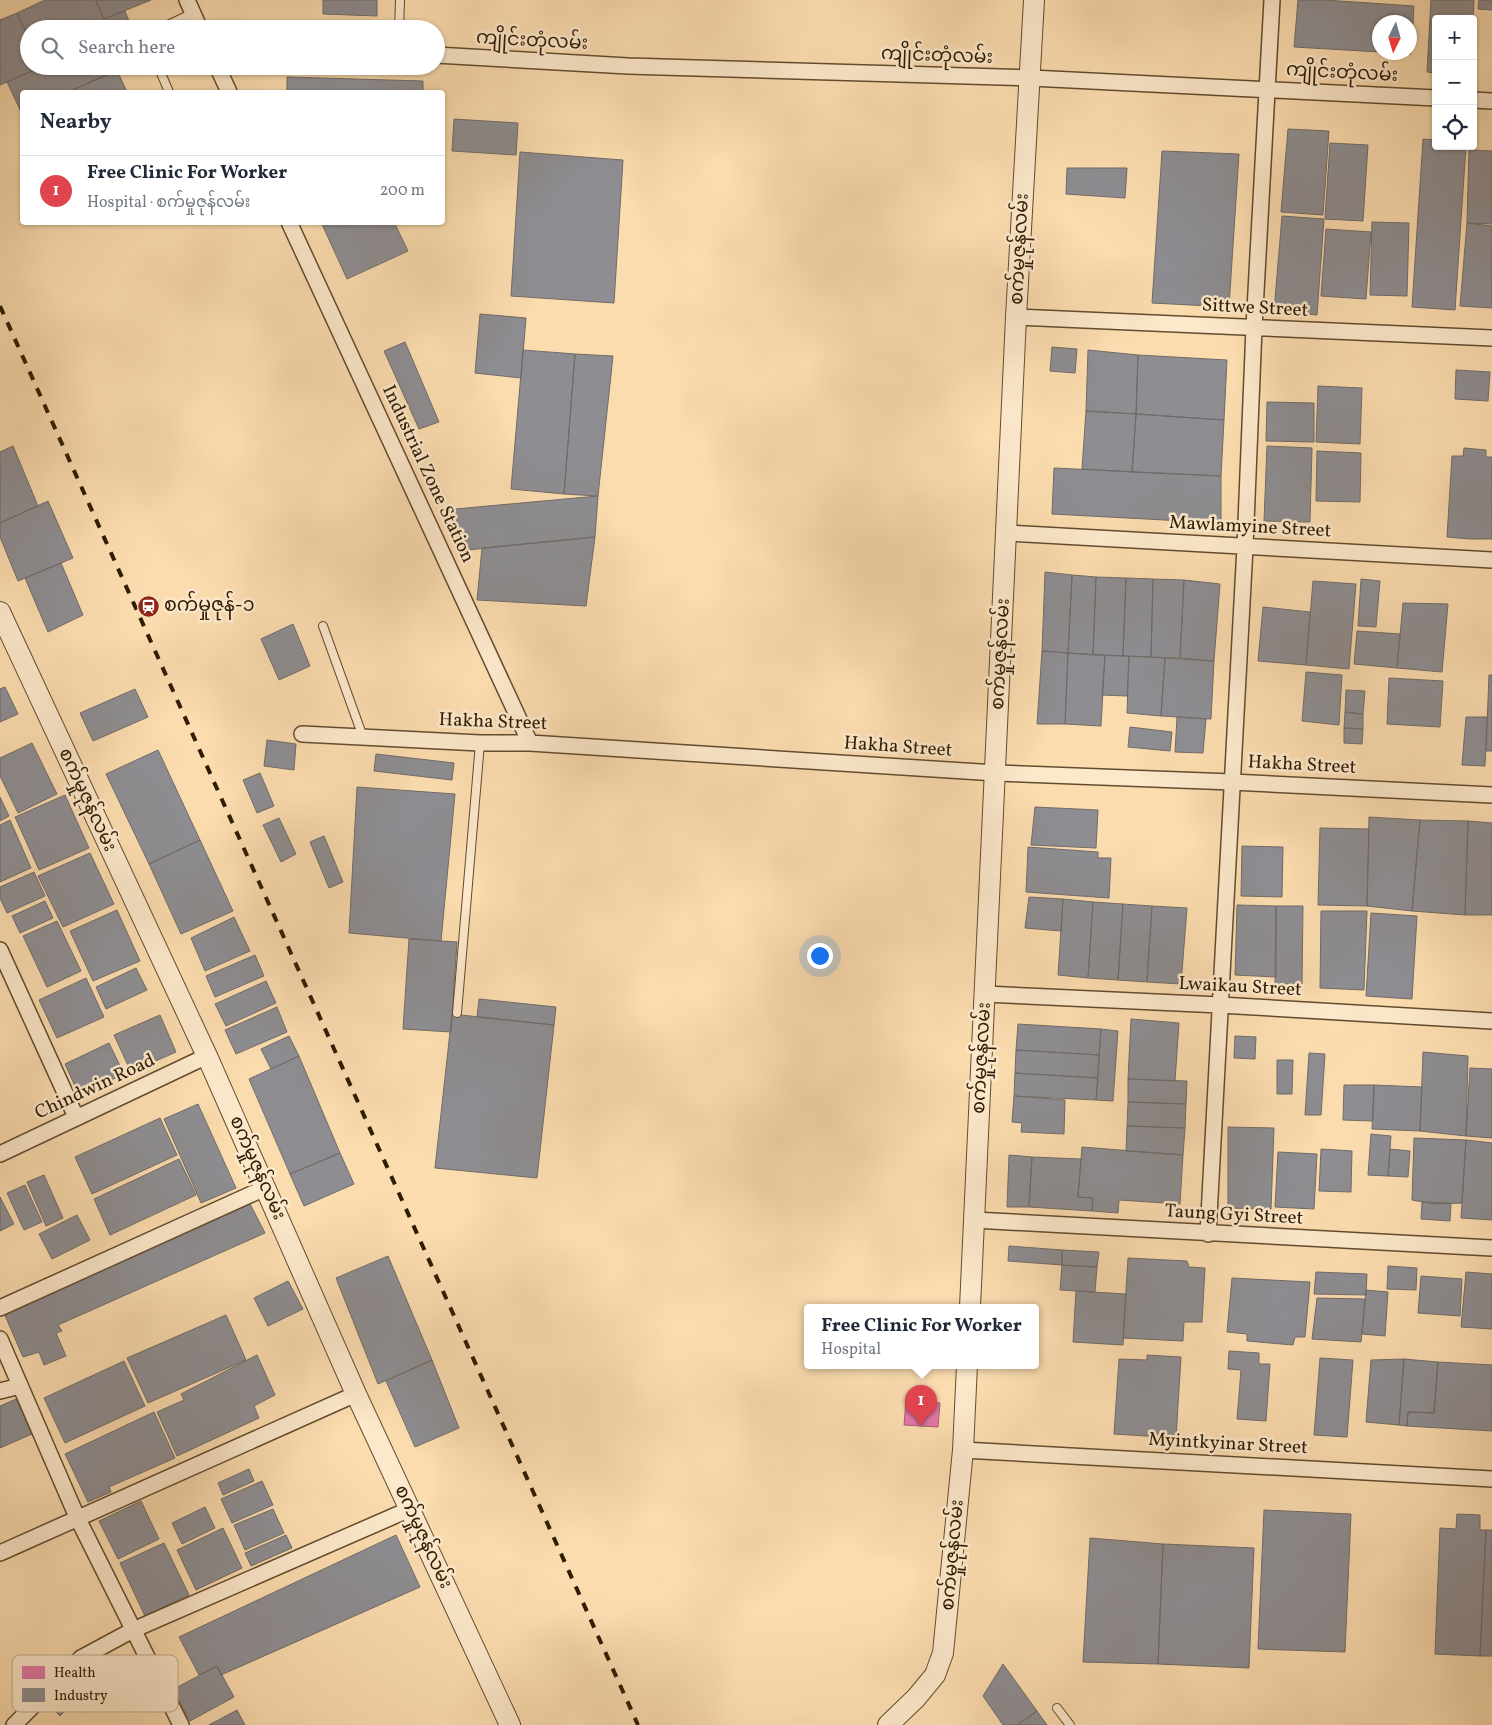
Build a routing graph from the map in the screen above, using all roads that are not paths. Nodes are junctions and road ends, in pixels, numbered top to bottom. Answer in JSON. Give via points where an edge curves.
{"nodes":[{"id":1,"x":400,"y":0,"type":"edge"},
{"id":2,"x":1034,"y":0,"type":"edge"},
{"id":3,"x":1272,"y":0,"type":"edge"},
{"id":4,"x":190,"y":6,"type":"edge"},
{"id":5,"x":171,"y":20,"type":"edge"},
{"id":6,"x":196,"y":20,"type":"edge"},
{"id":7,"x":399,"y":20,"type":"edge"},
{"id":8,"x":445,"y":56,"type":"edge"},
{"id":9,"x":162,"y":75,"type":"edge"},
{"id":10,"x":221,"y":75,"type":"edge"},
{"id":11,"x":1030,"y":78,"type":"junction"},
{"id":12,"x":168,"y":90,"type":"edge"},
{"id":13,"x":228,"y":90,"type":"edge"},
{"id":14,"x":1268,"y":90,"type":"junction"},
{"id":15,"x":1432,"y":98,"type":"edge"},
{"id":16,"x":1477,"y":100,"type":"edge"},
{"id":17,"x":1492,"y":101,"type":"edge"},
{"id":18,"x":290,"y":225,"type":"edge"},
{"id":19,"x":1016,"y":317,"type":"junction"},
{"id":20,"x":1254,"y":328,"type":"junction"},
{"id":21,"x":1492,"y":338,"type":"edge"},
{"id":22,"x":1007,"y":533,"type":"junction"},
{"id":23,"x":1245,"y":547,"type":"junction"},
{"id":24,"x":1492,"y":560,"type":"edge"},
{"id":25,"x":0,"y":612,"type":"edge"},
{"id":26,"x":322,"y":626,"type":"dead end"},
{"id":27,"x":302,"y":734,"type":"dead end"},
{"id":28,"x":363,"y":737,"type":"junction"},
{"id":29,"x":480,"y":743,"type":"junction"},
{"id":30,"x":530,"y":743,"type":"junction"},
{"id":31,"x":996,"y":773,"type":"junction"},
{"id":32,"x":1232,"y":782,"type":"junction"},
{"id":33,"x":1492,"y":794,"type":"edge"},
{"id":34,"x":2,"y":959,"type":"edge"},
{"id":35,"x":985,"y":994,"type":"junction"},
{"id":36,"x":1220,"y":1005,"type":"junction"},
{"id":37,"x":457,"y":1013,"type":"dead end"},
{"id":38,"x":1492,"y":1021,"type":"edge"},
{"id":39,"x":207,"y":1056,"type":"junction"},
{"id":40,"x":76,"y":1117,"type":"junction"},
{"id":41,"x":0,"y":1154,"type":"edge"},
{"id":42,"x":266,"y":1188,"type":"junction"},
{"id":43,"x":974,"y":1220,"type":"junction"},
{"id":44,"x":1208,"y":1234,"type":"junction"},
{"id":45,"x":1492,"y":1248,"type":"edge"},
{"id":46,"x":970,"y":1304,"type":"edge"},
{"id":47,"x":0,"y":1308,"type":"edge"},
{"id":48,"x":0,"y":1339,"type":"edge"},
{"id":49,"x":967,"y":1369,"type":"edge"},
{"id":50,"x":20,"y":1386,"type":"junction"},
{"id":51,"x":0,"y":1391,"type":"edge"},
{"id":52,"x":356,"y":1394,"type":"junction"},
{"id":53,"x":962,"y":1450,"type":"junction"},
{"id":54,"x":1492,"y":1479,"type":"edge"},
{"id":55,"x":410,"y":1509,"type":"junction"},
{"id":56,"x":77,"y":1518,"type":"junction"},
{"id":57,"x":0,"y":1553,"type":"edge"},
{"id":58,"x":133,"y":1630,"type":"junction"},
{"id":59,"x":87,"y":1655,"type":"edge"},
{"id":60,"x":146,"y":1655,"type":"edge"},
{"id":61,"x":1057,"y":1708,"type":"dead end"},
{"id":62,"x":27,"y":1712,"type":"edge"},
{"id":63,"x":174,"y":1712,"type":"edge"},
{"id":64,"x":14,"y":1725,"type":"edge"},
{"id":65,"x":181,"y":1725,"type":"edge"},
{"id":66,"x":510,"y":1725,"type":"edge"},
{"id":67,"x":888,"y":1725,"type":"edge"},
{"id":68,"x":1070,"y":1725,"type":"edge"}],
"edges":[{"from":1,"to":7,"type":"lane"},
{"from":2,"to":11,"type":"street","name":"စက်မှုဇုန်လမ်း"},
{"from":3,"to":14,"type":"street"},
{"from":4,"to":5,"type":"lane"},
{"from":4,"to":6,"type":"street"},
{"from":8,"to":11,"type":"street","name":"ကျိုင်းတုံလမ်း","via":[[628,66]]},
{"from":9,"to":12,"type":"lane"},
{"from":10,"to":13,"type":"street"},
{"from":11,"to":14,"type":"street","name":"ကျိုင်းတုံလမ်း"},
{"from":11,"to":19,"type":"street","name":"စက်မှုဇုန်လမ်း"},
{"from":14,"to":15,"type":"street","name":"ကျိုင်းတုံလမ်း"},
{"from":14,"to":20,"type":"street"},
{"from":16,"to":17,"type":"street"},
{"from":18,"to":30,"type":"street","name":"Industrial Zone Station"},
{"from":19,"to":20,"type":"street","name":"Sittwe Street"},
{"from":19,"to":22,"type":"street","name":"စက်မှုဇုန်လမ်း"},
{"from":20,"to":21,"type":"street","name":"Sittwe Street"},
{"from":20,"to":23,"type":"street"},
{"from":22,"to":23,"type":"street","name":"Mawlamyine Street"},
{"from":22,"to":31,"type":"street","name":"စက်မှုဇုန်လမ်း"},
{"from":23,"to":24,"type":"street","name":"Mawlamyine Street"},
{"from":23,"to":32,"type":"street"},
{"from":25,"to":39,"type":"street","name":"စက်မှုဇုန်လမ်း"},
{"from":26,"to":28,"type":"lane"},
{"from":27,"to":28,"type":"street","name":"Hakha Street"},
{"from":28,"to":29,"type":"street","name":"Hakha Street"},
{"from":29,"to":30,"type":"street","name":"Hakha Street"},
{"from":29,"to":37,"type":"lane"},
{"from":30,"to":31,"type":"street","name":"Hakha Street"},
{"from":31,"to":32,"type":"street","name":"Hakha Street"},
{"from":31,"to":35,"type":"street","name":"စက်မှုဇုန်လမ်း"},
{"from":32,"to":33,"type":"street","name":"Hakha Street"},
{"from":32,"to":36,"type":"street"},
{"from":34,"to":40,"type":"street"},
{"from":35,"to":36,"type":"street","name":"Lwaikau Street"},
{"from":35,"to":43,"type":"street","name":"စက်မှုဇုန်လမ်း"},
{"from":36,"to":38,"type":"street","name":"Lwaikau Street"},
{"from":36,"to":44,"type":"street"},
{"from":39,"to":40,"type":"street","name":"Chindwin Road"},
{"from":39,"to":42,"type":"street","name":"စက်မှုဇုန်လမ်း"},
{"from":40,"to":41,"type":"street","name":"Chindwin Road"},
{"from":42,"to":47,"type":"street"},
{"from":42,"to":52,"type":"street","name":"စက်မှုဇုန်လမ်း"},
{"from":43,"to":44,"type":"street","name":"Taung Gyi Street"},
{"from":43,"to":46,"type":"street","name":"စက်မှုဇုန်လမ်း"},
{"from":44,"to":45,"type":"street","name":"Taung Gyi Street"},
{"from":48,"to":50,"type":"street"},
{"from":49,"to":53,"type":"street","name":"စက်မှုဇုန်လမ်း"},
{"from":50,"to":51,"type":"street"},
{"from":50,"to":56,"type":"street"},
{"from":52,"to":55,"type":"street","name":"စက်မှုဇုန်လမ်း"},
{"from":52,"to":56,"type":"street"},
{"from":53,"to":54,"type":"street","name":"Myintkyinar Street"},
{"from":53,"to":67,"type":"street","name":"စက်မှုဇုန်လမ်း","via":[[943,1653],[934,1675]]},
{"from":55,"to":58,"type":"street"},
{"from":55,"to":66,"type":"street","name":"စက်မှုဇုန်လမ်း"},
{"from":56,"to":57,"type":"street"},
{"from":56,"to":58,"type":"street"},
{"from":58,"to":59,"type":"street"},
{"from":58,"to":60,"type":"street"},
{"from":61,"to":68,"type":"lane"},
{"from":62,"to":64,"type":"street"},
{"from":63,"to":65,"type":"street"}]}
